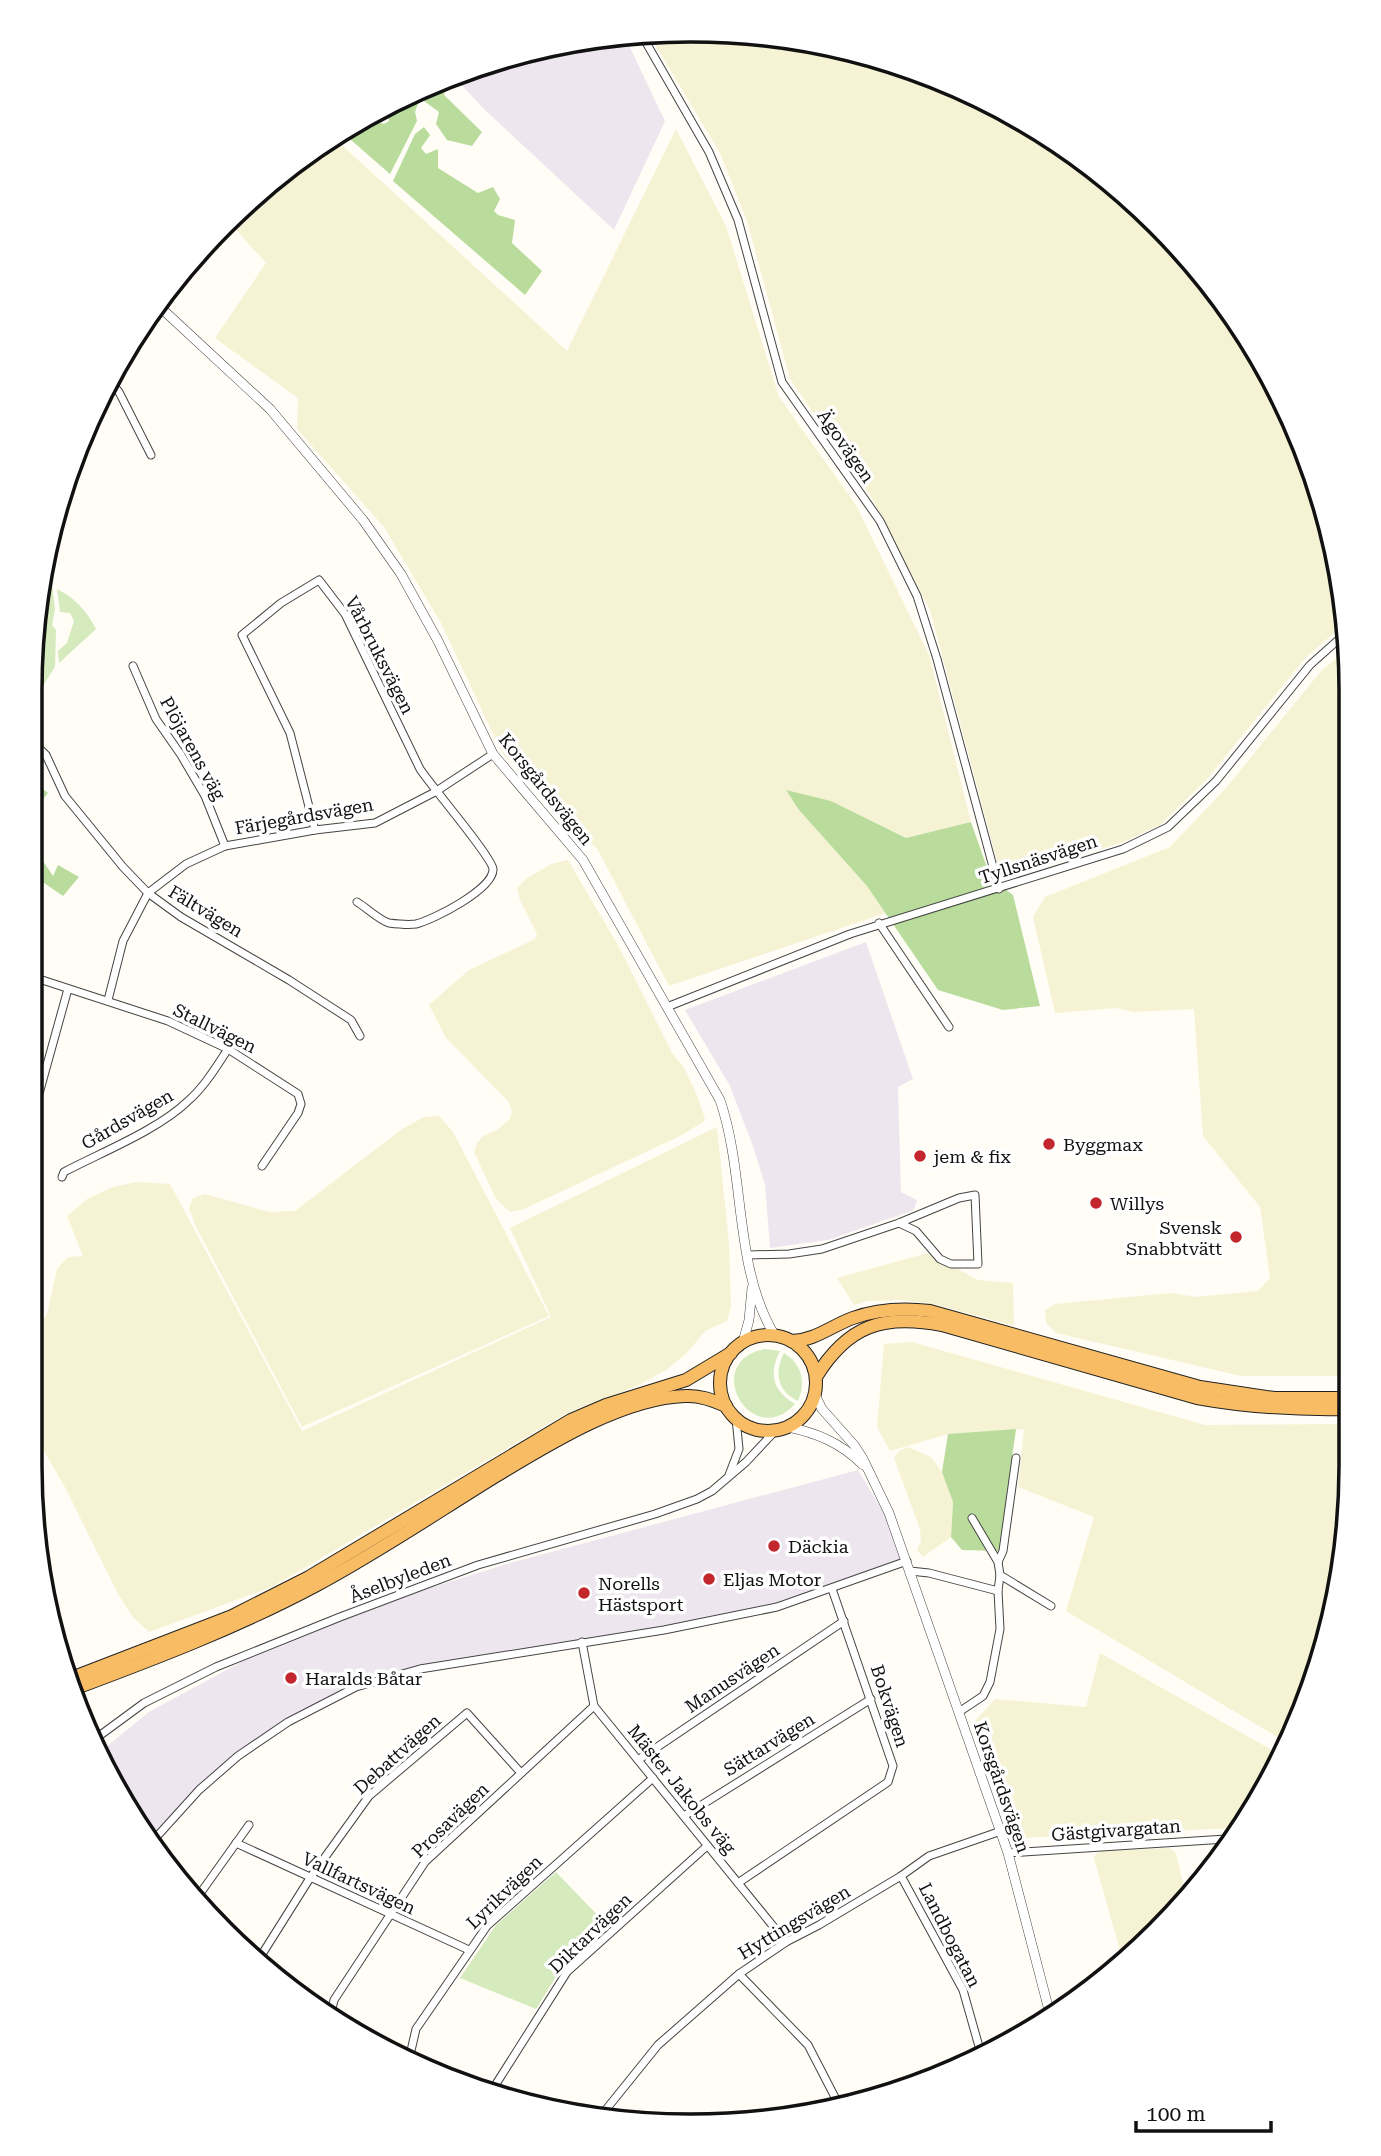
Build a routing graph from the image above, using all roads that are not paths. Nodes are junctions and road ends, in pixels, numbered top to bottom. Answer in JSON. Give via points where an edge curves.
{"nodes":[{"id":1,"x":646,"y":43,"type":"edge"},
{"id":2,"x":165,"y":311,"type":"edge"},
{"id":3,"x":117,"y":389,"type":"edge"},
{"id":4,"x":151,"y":455,"type":"dead end"},
{"id":5,"x":1337,"y":641,"type":"edge"},
{"id":6,"x":133,"y":666,"type":"dead end"},
{"id":7,"x":42,"y":750,"type":"edge"},
{"id":8,"x":493,"y":754,"type":"junction"},
{"id":9,"x":435,"y":792,"type":"junction"},
{"id":10,"x":315,"y":830,"type":"junction"},
{"id":11,"x":225,"y":846,"type":"junction"},
{"id":12,"x":999,"y":889,"type":"junction"},
{"id":13,"x":148,"y":893,"type":"junction"},
{"id":14,"x":358,"y":902,"type":"dead end"},
{"id":15,"x":879,"y":923,"type":"junction"},
{"id":16,"x":42,"y":980,"type":"edge"},
{"id":17,"x":68,"y":989,"type":"junction"},
{"id":18,"x":108,"y":1000,"type":"junction"},
{"id":19,"x":667,"y":1007,"type":"junction"},
{"id":20,"x":949,"y":1027,"type":"dead end"},
{"id":21,"x":360,"y":1036,"type":"dead end"},
{"id":22,"x":228,"y":1049,"type":"junction"},
{"id":23,"x":42,"y":1083,"type":"edge"},
{"id":24,"x":262,"y":1166,"type":"dead end"},
{"id":25,"x":62,"y":1177,"type":"dead end"},
{"id":26,"x":899,"y":1223,"type":"junction"},
{"id":27,"x":748,"y":1255,"type":"junction"},
{"id":28,"x":752,"y":1279,"type":"junction"},
{"id":29,"x":775,"y":1336,"type":"junction"},
{"id":30,"x":792,"y":1341,"type":"junction"},
{"id":31,"x":743,"y":1342,"type":"junction"},
{"id":32,"x":731,"y":1353,"type":"junction"},
{"id":33,"x":816,"y":1377,"type":"junction"},
{"id":34,"x":815,"y":1395,"type":"junction"},
{"id":35,"x":1339,"y":1398,"type":"edge"},
{"id":36,"x":726,"y":1406,"type":"junction"},
{"id":37,"x":1339,"y":1409,"type":"edge"},
{"id":38,"x":736,"y":1418,"type":"junction"},
{"id":39,"x":782,"y":1429,"type":"junction"},
{"id":40,"x":1016,"y":1458,"type":"dead end"},
{"id":41,"x":873,"y":1474,"type":"junction"},
{"id":42,"x":728,"y":1477,"type":"junction"},
{"id":43,"x":972,"y":1518,"type":"dead end"},
{"id":44,"x":998,"y":1562,"type":"junction"},
{"id":45,"x":908,"y":1566,"type":"junction"},
{"id":46,"x":1000,"y":1575,"type":"junction"},
{"id":47,"x":832,"y":1589,"type":"junction"},
{"id":48,"x":998,"y":1591,"type":"junction"},
{"id":49,"x":1051,"y":1606,"type":"dead end"},
{"id":50,"x":844,"y":1621,"type":"junction"},
{"id":51,"x":582,"y":1642,"type":"junction"},
{"id":52,"x":77,"y":1676,"type":"edge"},
{"id":53,"x":81,"y":1686,"type":"edge"},
{"id":54,"x":871,"y":1699,"type":"junction"},
{"id":55,"x":594,"y":1706,"type":"junction"},
{"id":56,"x":959,"y":1712,"type":"junction"},
{"id":57,"x":101,"y":1735,"type":"edge"},
{"id":58,"x":638,"y":1760,"type":"junction"},
{"id":59,"x":521,"y":1773,"type":"junction"},
{"id":60,"x":653,"y":1778,"type":"junction"},
{"id":61,"x":684,"y":1816,"type":"junction"},
{"id":62,"x":249,"y":1825,"type":"dead end"},
{"id":63,"x":1001,"y":1831,"type":"junction"},
{"id":64,"x":158,"y":1835,"type":"edge"},
{"id":65,"x":1220,"y":1839,"type":"edge"},
{"id":66,"x":236,"y":1843,"type":"junction"},
{"id":67,"x":707,"y":1846,"type":"junction"},
{"id":68,"x":1008,"y":1853,"type":"junction"},
{"id":69,"x":901,"y":1876,"type":"junction"},
{"id":70,"x":310,"y":1878,"type":"junction"},
{"id":71,"x":738,"y":1883,"type":"junction"},
{"id":72,"x":202,"y":1892,"type":"edge"},
{"id":73,"x":390,"y":1914,"type":"junction"},
{"id":74,"x":786,"y":1942,"type":"junction"},
{"id":75,"x":470,"y":1950,"type":"junction"},
{"id":76,"x":263,"y":1953,"type":"edge"},
{"id":77,"x":739,"y":1974,"type":"junction"},
{"id":78,"x":332,"y":2006,"type":"edge"},
{"id":79,"x":1048,"y":2007,"type":"edge"},
{"id":80,"x":980,"y":2046,"type":"edge"},
{"id":81,"x":411,"y":2050,"type":"edge"},
{"id":82,"x":496,"y":2084,"type":"edge"},
{"id":83,"x":836,"y":2097,"type":"edge"},
{"id":84,"x":607,"y":2108,"type":"edge"}],
"edges":[{"from":1,"to":12,"type":"street","name":"Ägovägen","via":[[709,152],[738,220],[782,382],[880,521],[917,596]]},
{"from":2,"to":8,"type":"street","name":"Korsgårdsvägen","via":[[270,409],[363,520],[407,585]]},
{"from":3,"to":4,"type":"street"},
{"from":5,"to":12,"type":"street","name":"Tyllsnäsvägen","via":[[1310,666],[1216,781],[1168,827],[1123,849]]},
{"from":6,"to":11,"type":"street","name":"Plöjarens väg","via":[[156,719],[205,796]]},
{"from":7,"to":13,"type":"street","name":"Fältvägen","via":[[65,796]]},
{"from":8,"to":9,"type":"street","name":"Färjegårdsvägen"},
{"from":8,"to":19,"type":"street","name":"Korsgårdsvägen","via":[[583,860]]},
{"from":9,"to":10,"type":"street","name":"Färjegårdsvägen","via":[[375,823]]},
{"from":9,"to":10,"type":"street","name":"Vårbruksvägen","via":[[345,614],[319,580],[242,635],[290,733]]},
{"from":9,"to":14,"type":"street","via":[[487,855],[493,868],[491,878],[438,917],[413,925],[387,922]]},
{"from":10,"to":11,"type":"street","name":"Färjegårdsvägen"},
{"from":11,"to":13,"type":"street","name":"Färjegårdsvägen","via":[[186,864]]},
{"from":12,"to":15,"type":"street","name":"Tyllsnäsvägen"},
{"from":13,"to":18,"type":"street","name":"Färjegårdsvägen","via":[[123,941]]},
{"from":13,"to":21,"type":"street","name":"Fältvägen","via":[[351,1020]]},
{"from":15,"to":19,"type":"street","name":"Tyllsnäsvägen"},
{"from":15,"to":20,"type":"street"},
{"from":16,"to":17,"type":"street","name":"Stallvägen"},
{"from":17,"to":18,"type":"street","name":"Stallvägen"},
{"from":17,"to":23,"type":"street"},
{"from":18,"to":22,"type":"street","name":"Stallvägen"},
{"from":19,"to":27,"type":"street","name":"Korsgårdsvägen","via":[[720,1100]]},
{"from":22,"to":24,"type":"street","name":"Stallvägen","via":[[298,1094],[301,1104]]},
{"from":22,"to":25,"type":"street","name":"Gårdsvägen","via":[[187,1102]]},
{"from":26,"to":26,"type":"street","via":[[975,1195],[978,1265],[940,1259],[916,1231]]},
{"from":26,"to":27,"type":"street","via":[[814,1251]]},
{"from":27,"to":28,"type":"street","name":"Korsgårdsvägen"},
{"from":28,"to":29,"type":"street","name":"Korsgårdsvägen","via":[[761,1311]]},
{"from":28,"to":31,"type":"street","name":"Korsgårdsvägen"},
{"from":29,"to":30,"type":"highway"},
{"from":29,"to":31,"type":"highway"},
{"from":30,"to":33,"type":"highway","via":[[805,1353]]},
{"from":30,"to":35,"type":"highway","via":[[811,1339],[869,1314],[921,1310],[1200,1387],[1274,1398]]},
{"from":31,"to":32,"type":"highway"},
{"from":32,"to":36,"type":"highway","via":[[720,1383]]},
{"from":32,"to":52,"type":"highway","via":[[686,1380],[571,1420],[309,1577],[232,1616]]},
{"from":33,"to":34,"type":"highway"},
{"from":33,"to":37,"type":"highway","via":[[834,1350],[859,1331],[910,1320],[942,1325],[1197,1398],[1273,1409]]},
{"from":34,"to":39,"type":"highway","via":[[805,1414]]},
{"from":34,"to":41,"type":"street","name":"Korsgårdsvägen"},
{"from":36,"to":38,"type":"highway"},
{"from":36,"to":53,"type":"highway","via":[[695,1396],[664,1399],[573,1431],[316,1586],[185,1648]]},
{"from":38,"to":39,"type":"highway","via":[[755,1429]]},
{"from":38,"to":42,"type":"street","via":[[739,1449]]},
{"from":39,"to":41,"type":"street","name":"Korsgårdsvägen","via":[[831,1440]]},
{"from":39,"to":42,"type":"street","name":"Åselbyleden"},
{"from":40,"to":44,"type":"street"},
{"from":41,"to":45,"type":"street","name":"Korsgårdsvägen"},
{"from":42,"to":57,"type":"street","name":"Åselbyleden","via":[[679,1507],[478,1565],[216,1667],[144,1703]]},
{"from":43,"to":44,"type":"street"},
{"from":44,"to":46,"type":"street"},
{"from":45,"to":47,"type":"street"},
{"from":45,"to":48,"type":"street"},
{"from":45,"to":56,"type":"street","name":"Korsgårdsvägen"},
{"from":46,"to":48,"type":"street"},
{"from":46,"to":49,"type":"street"},
{"from":47,"to":50,"type":"street","name":"Bokvägen"},
{"from":47,"to":51,"type":"street","via":[[777,1607]]},
{"from":48,"to":56,"type":"street","via":[[1000,1629],[990,1682],[983,1696]]},
{"from":50,"to":54,"type":"street","name":"Bokvägen"},
{"from":50,"to":58,"type":"street","name":"Manusvägen"},
{"from":51,"to":55,"type":"street","name":"Mäster Jakobs väg"},
{"from":51,"to":64,"type":"street","via":[[420,1669],[356,1687],[288,1722],[238,1756]]},
{"from":54,"to":61,"type":"street","name":"Sättarvägen"},
{"from":54,"to":71,"type":"street","name":"Bokvägen","via":[[893,1766],[888,1782]]},
{"from":55,"to":58,"type":"street","name":"Mäster Jakobs väg"},
{"from":55,"to":59,"type":"street","name":"Prosavägen"},
{"from":56,"to":63,"type":"street","name":"Korsgårdsvägen"},
{"from":58,"to":60,"type":"street","name":"Mäster Jakobs väg"},
{"from":59,"to":70,"type":"street","name":"Debattvägen","via":[[467,1713],[369,1796]]},
{"from":59,"to":73,"type":"street","name":"Prosavägen","via":[[425,1862]]},
{"from":60,"to":61,"type":"street","name":"Mäster Jakobs väg"},
{"from":60,"to":75,"type":"street","name":"Lyrikvägen","via":[[486,1926]]},
{"from":61,"to":67,"type":"street","name":"Mäster Jakobs väg"},
{"from":62,"to":66,"type":"street"},
{"from":63,"to":68,"type":"street","name":"Korsgårdsvägen"},
{"from":63,"to":69,"type":"street","name":"Hyttingsvägen","via":[[929,1856]]},
{"from":65,"to":68,"type":"street","name":"Gästgivargatan"},
{"from":66,"to":70,"type":"street","name":"Vallfartsvägen"},
{"from":66,"to":72,"type":"street"},
{"from":67,"to":71,"type":"street","name":"Mäster Jakobs väg"},
{"from":67,"to":82,"type":"street","name":"Diktarvägen","via":[[566,1972]]},
{"from":68,"to":79,"type":"street","name":"Korsgårdsvägen"},
{"from":69,"to":74,"type":"street","name":"Hyttingsvägen"},
{"from":69,"to":80,"type":"street","name":"Landbogatan","via":[[963,1990]]},
{"from":70,"to":73,"type":"street","name":"Vallfartsvägen"},
{"from":70,"to":76,"type":"street","name":"Debattvägen"},
{"from":71,"to":74,"type":"street","name":"Mäster Jakobs väg"},
{"from":73,"to":75,"type":"street","name":"Vallfartsvägen"},
{"from":73,"to":78,"type":"street","name":"Prosavägen"},
{"from":74,"to":77,"type":"street","name":"Hyttingsvägen"},
{"from":75,"to":81,"type":"street","name":"Lyrikvägen","via":[[416,2029]]},
{"from":77,"to":83,"type":"street","via":[[808,2045]]},
{"from":77,"to":84,"type":"street","name":"Hyttingsvägen","via":[[658,2045]]}]}
